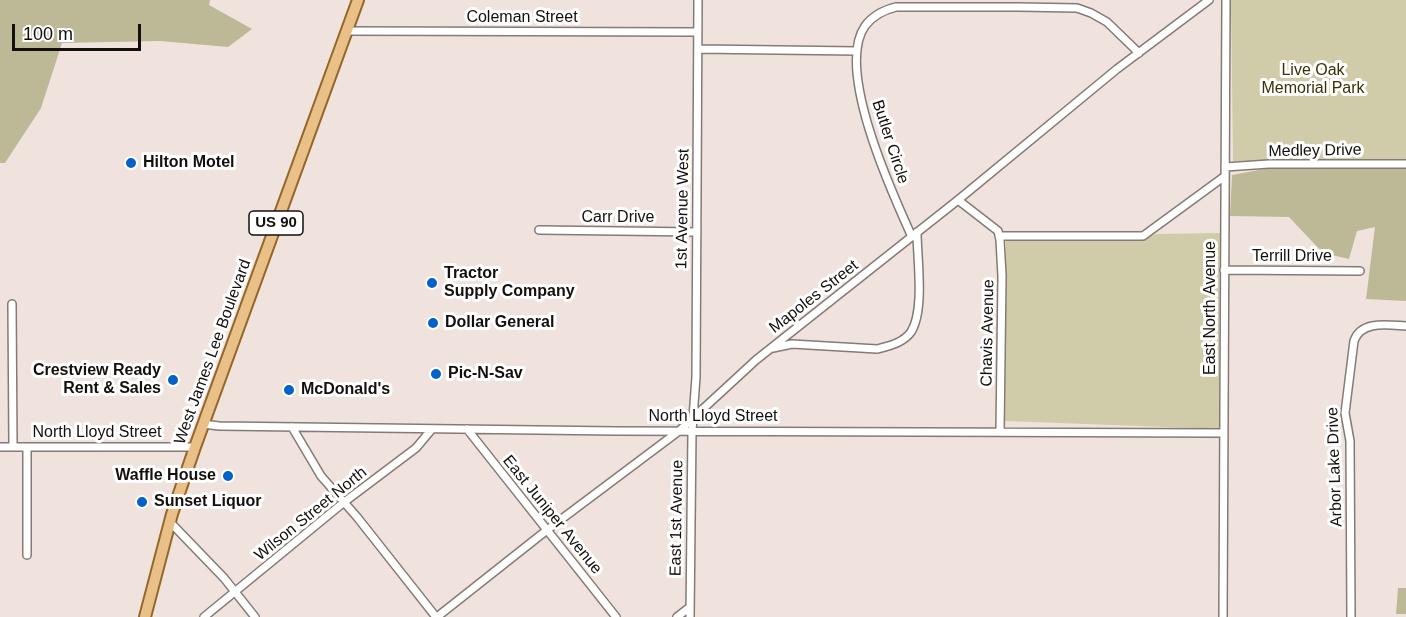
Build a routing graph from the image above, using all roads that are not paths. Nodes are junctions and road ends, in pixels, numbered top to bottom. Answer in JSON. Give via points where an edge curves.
{"nodes":[{"id":1,"x":358,"y":0,"type":"edge"},
{"id":2,"x":698,"y":0,"type":"edge"},
{"id":3,"x":1209,"y":0,"type":"edge"},
{"id":4,"x":1226,"y":0,"type":"edge"},
{"id":5,"x":346,"y":32,"type":"junction"},
{"id":6,"x":698,"y":32,"type":"junction"},
{"id":7,"x":698,"y":49,"type":"junction"},
{"id":8,"x":857,"y":51,"type":"junction"},
{"id":9,"x":1139,"y":53,"type":"junction"},
{"id":10,"x":1406,"y":164,"type":"edge"},
{"id":11,"x":1225,"y":167,"type":"junction"},
{"id":12,"x":1225,"y":176,"type":"junction"},
{"id":13,"x":958,"y":200,"type":"junction"},
{"id":14,"x":539,"y":230,"type":"dead end"},
{"id":15,"x":697,"y":232,"type":"junction"},
{"id":16,"x":915,"y":234,"type":"junction"},
{"id":17,"x":999,"y":236,"type":"junction"},
{"id":18,"x":1224,"y":270,"type":"junction"},
{"id":19,"x":1360,"y":271,"type":"dead end"},
{"id":20,"x":12,"y":304,"type":"dead end"},
{"id":21,"x":1406,"y":326,"type":"edge"},
{"id":22,"x":771,"y":348,"type":"junction"},
{"id":23,"x":693,"y":418,"type":"junction"},
{"id":24,"x":203,"y":424,"type":"junction"},
{"id":25,"x":292,"y":427,"type":"junction"},
{"id":26,"x":432,"y":429,"type":"junction"},
{"id":27,"x":467,"y":429,"type":"junction"},
{"id":28,"x":679,"y":431,"type":"junction"},
{"id":29,"x":692,"y":431,"type":"junction"},
{"id":30,"x":1000,"y":432,"type":"junction"},
{"id":31,"x":1223,"y":433,"type":"junction"},
{"id":32,"x":13,"y":444,"type":"junction"},
{"id":33,"x":0,"y":447,"type":"edge"},
{"id":34,"x":27,"y":447,"type":"junction"},
{"id":35,"x":195,"y":447,"type":"junction"},
{"id":36,"x":343,"y":503,"type":"junction"},
{"id":37,"x":170,"y":522,"type":"junction"},
{"id":38,"x":547,"y":530,"type":"junction"},
{"id":39,"x":27,"y":555,"type":"dead end"},
{"id":40,"x":235,"y":592,"type":"junction"},
{"id":41,"x":690,"y":607,"type":"junction"},
{"id":42,"x":145,"y":617,"type":"edge"},
{"id":43,"x":204,"y":617,"type":"edge"},
{"id":44,"x":255,"y":617,"type":"edge"},
{"id":45,"x":437,"y":617,"type":"edge"},
{"id":46,"x":616,"y":617,"type":"edge"},
{"id":47,"x":677,"y":617,"type":"edge"},
{"id":48,"x":690,"y":617,"type":"edge"},
{"id":49,"x":1223,"y":617,"type":"edge"},
{"id":50,"x":1351,"y":617,"type":"edge"}],
"edges":[{"from":1,"to":5,"type":"main road","name":"West James Lee Boulevard","number":"US 90"},
{"from":2,"to":6,"type":"street","name":"1st Avenue West"},
{"from":3,"to":9,"type":"street","name":"Mapoles Street"},
{"from":4,"to":11,"type":"street","name":"East North Avenue"},
{"from":5,"to":6,"type":"street","name":"Coleman Street"},
{"from":5,"to":24,"type":"main road","name":"West James Lee Boulevard","number":"US 90"},
{"from":6,"to":7,"type":"street","name":"1st Avenue West"},
{"from":7,"to":8,"type":"street"},
{"from":7,"to":15,"type":"street","name":"1st Avenue West"},
{"from":8,"to":9,"type":"street","name":"Butler Circle","via":[[865,26],[885,10],[1019,7],[1091,13],[1107,22]]},
{"from":8,"to":16,"type":"street","name":"Butler Circle","via":[[870,135],[888,183]]},
{"from":9,"to":13,"type":"street","name":"Mapoles Street"},
{"from":10,"to":11,"type":"street","name":"Medley Drive"},
{"from":11,"to":12,"type":"street","name":"East North Avenue"},
{"from":12,"to":17,"type":"street","via":[[1143,236]]},
{"from":12,"to":18,"type":"street","name":"East North Avenue"},
{"from":13,"to":16,"type":"street","name":"Mapoles Street"},
{"from":13,"to":17,"type":"street","via":[[998,231]]},
{"from":14,"to":15,"type":"street","name":"Carr Drive"},
{"from":15,"to":23,"type":"street","name":"1st Avenue West"},
{"from":16,"to":22,"type":"street","name":"Mapoles Street"},
{"from":16,"to":22,"type":"street","via":[[917,310],[906,338],[878,349],[792,344]]},
{"from":17,"to":30,"type":"street","name":"Chavis Avenue"},
{"from":18,"to":19,"type":"street","name":"Terrill Drive"},
{"from":18,"to":31,"type":"street","name":"East North Avenue"},
{"from":20,"to":32,"type":"street"},
{"from":21,"to":50,"type":"street","name":"Arbor Lake Drive","via":[[1362,328],[1354,341],[1345,413],[1350,441]]},
{"from":22,"to":23,"type":"street","name":"Mapoles Street"},
{"from":23,"to":28,"type":"street","name":"Mapoles Street"},
{"from":23,"to":29,"type":"street","name":"East 1st Avenue"},
{"from":24,"to":25,"type":"street","name":"North Lloyd Street"},
{"from":24,"to":35,"type":"main road","name":"West James Lee Boulevard","number":"US 90"},
{"from":25,"to":26,"type":"street","name":"North Lloyd Street"},
{"from":25,"to":36,"type":"street","via":[[321,476]]},
{"from":26,"to":27,"type":"street","name":"North Lloyd Street"},
{"from":26,"to":36,"type":"street","name":"Wilson Street North","via":[[416,448]]},
{"from":27,"to":28,"type":"street","name":"North Lloyd Street"},
{"from":27,"to":38,"type":"street","name":"East Juniper Avenue"},
{"from":28,"to":29,"type":"street","name":"North Lloyd Street"},
{"from":28,"to":38,"type":"street","name":"Mapoles Street"},
{"from":29,"to":30,"type":"street","name":"North Lloyd Street"},
{"from":29,"to":41,"type":"street","name":"East 1st Avenue"},
{"from":30,"to":31,"type":"street","name":"North Lloyd Street"},
{"from":31,"to":49,"type":"street","name":"East North Avenue"},
{"from":32,"to":33,"type":"street","name":"North Lloyd Street"},
{"from":32,"to":34,"type":"street","name":"North Lloyd Street"},
{"from":34,"to":35,"type":"street","name":"North Lloyd Street"},
{"from":34,"to":39,"type":"street"},
{"from":35,"to":37,"type":"main road","name":"West James Lee Boulevard","number":"US 90"},
{"from":36,"to":40,"type":"street","name":"Wilson Street North"},
{"from":36,"to":45,"type":"street"},
{"from":37,"to":40,"type":"street"},
{"from":37,"to":42,"type":"main road","name":"West James Lee Boulevard","number":"US 90"},
{"from":38,"to":45,"type":"street","name":"Mapoles Street"},
{"from":38,"to":46,"type":"street","name":"East Juniper Avenue"},
{"from":40,"to":43,"type":"street","name":"Wilson Street North"},
{"from":40,"to":44,"type":"street"},
{"from":41,"to":47,"type":"street"},
{"from":41,"to":48,"type":"street","name":"East 1st Avenue"}]}
